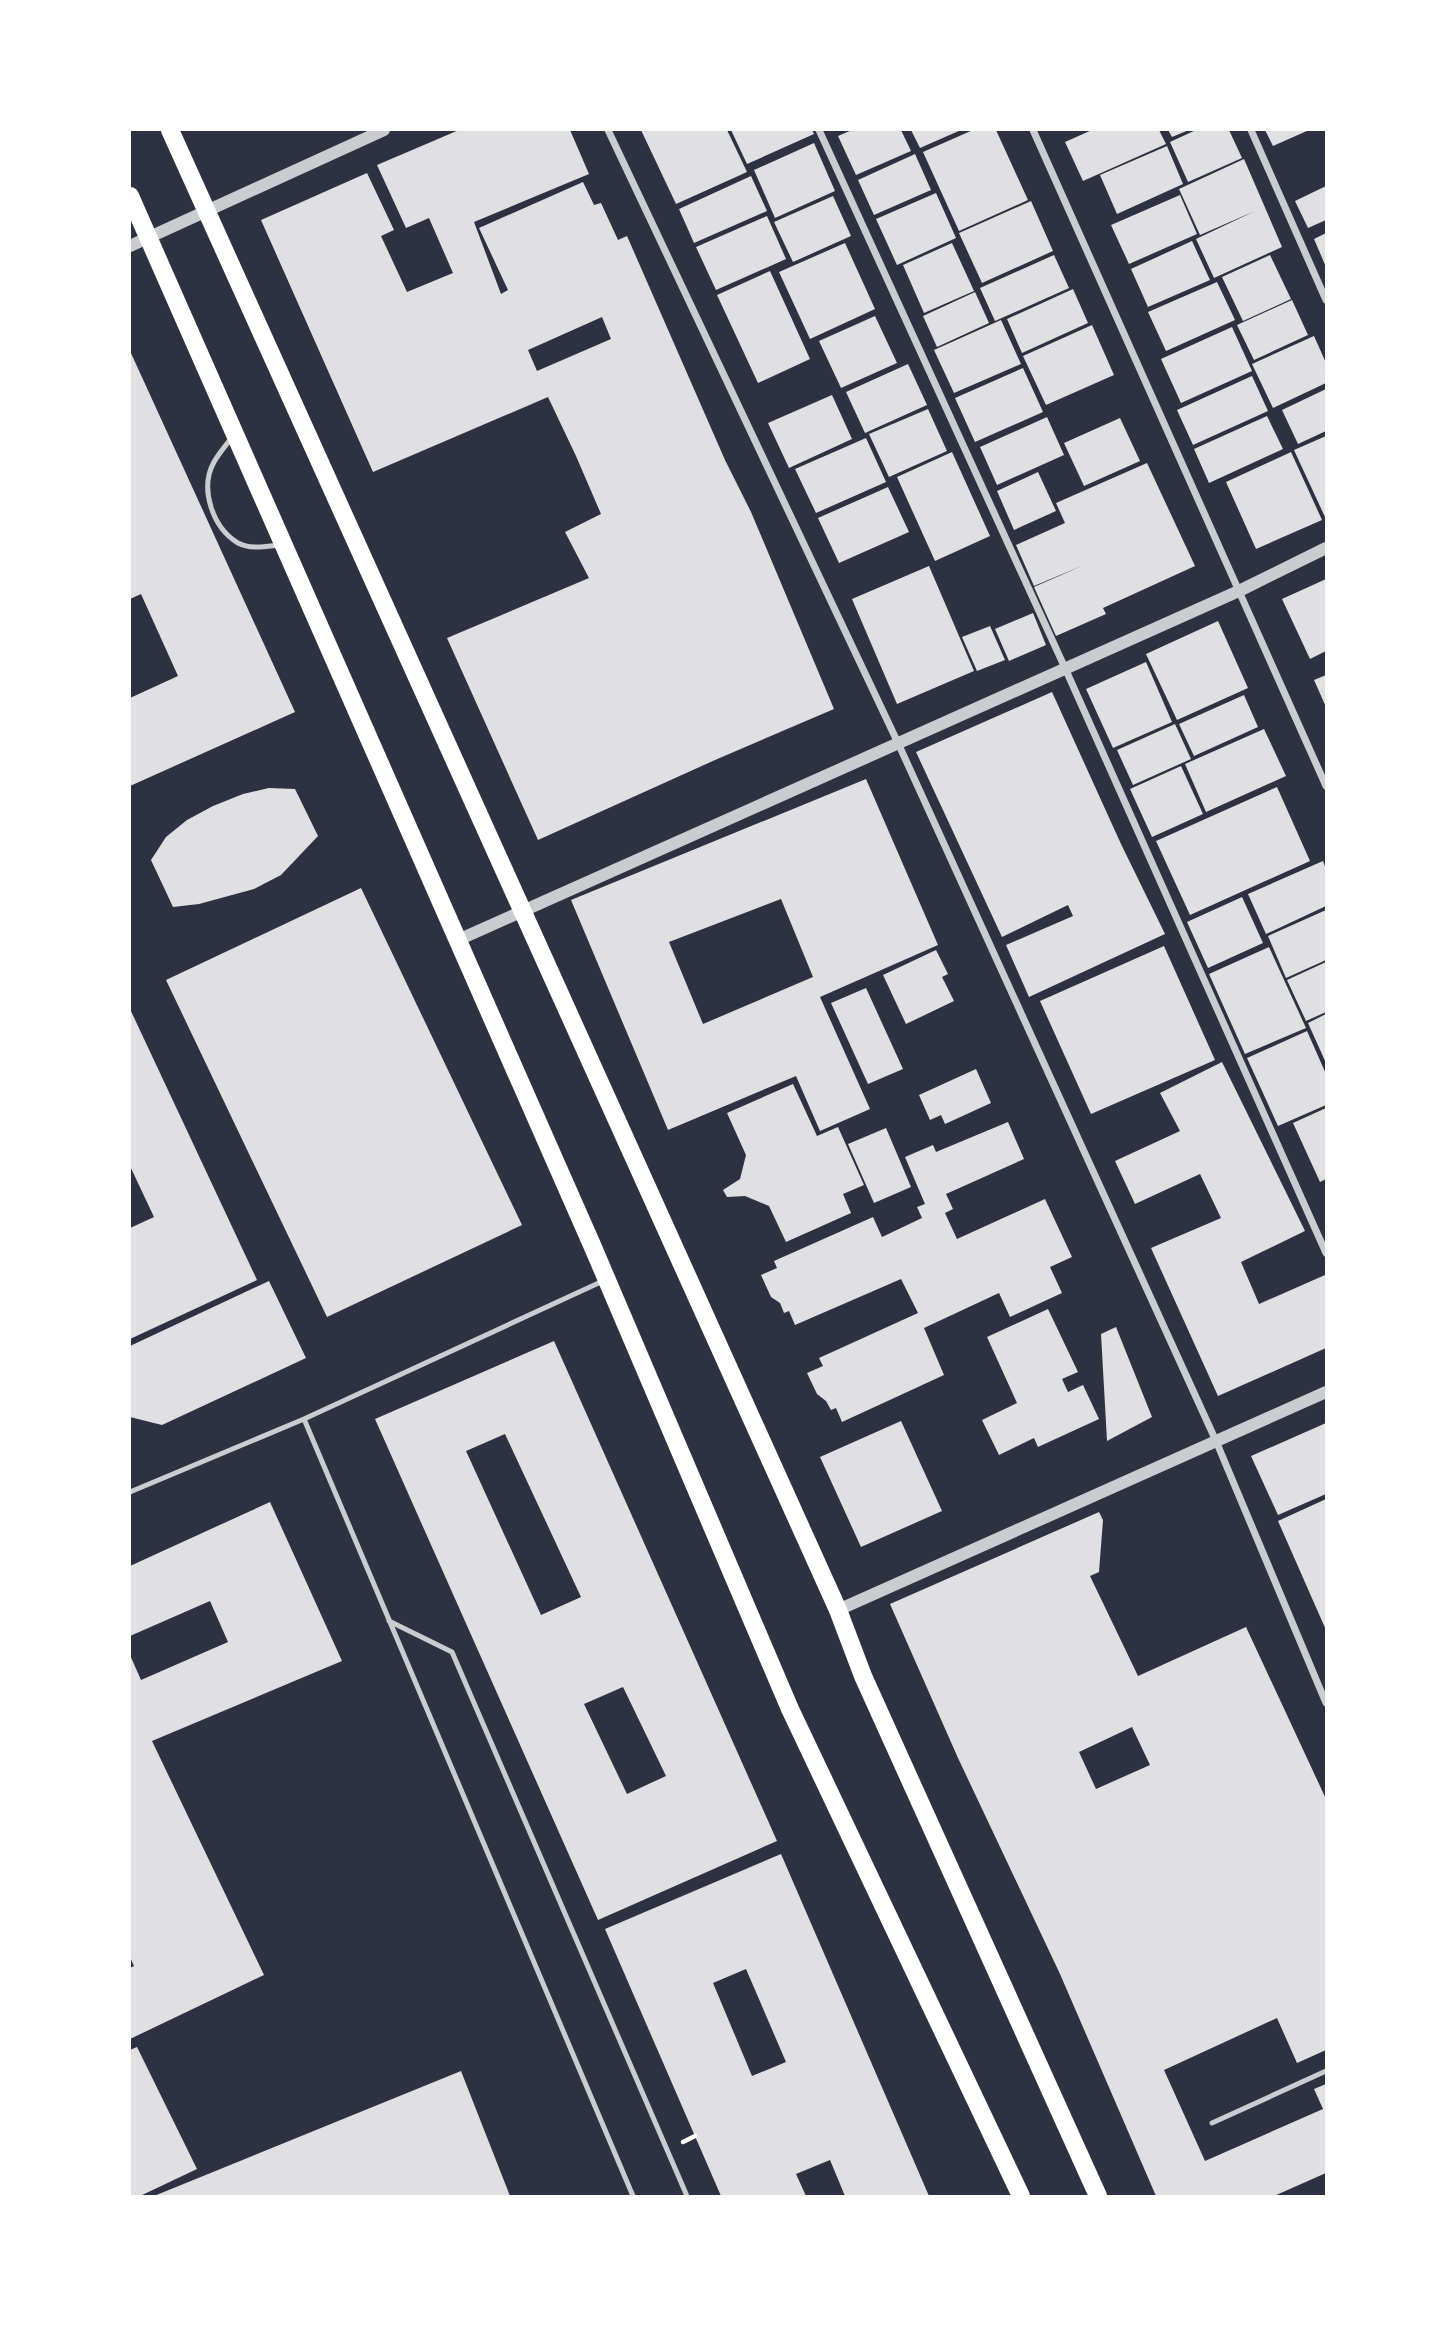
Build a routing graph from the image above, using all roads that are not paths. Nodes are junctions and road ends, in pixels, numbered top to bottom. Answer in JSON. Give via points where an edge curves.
{"nodes":[{"id":1,"x":170,"y":130,"type":"edge"},
{"id":2,"x":384,"y":130,"type":"edge"},
{"id":3,"x":608,"y":130,"type":"edge"},
{"id":4,"x":819,"y":130,"type":"edge"},
{"id":5,"x":1033,"y":130,"type":"edge"},
{"id":6,"x":1251,"y":130,"type":"edge"},
{"id":7,"x":130,"y":196,"type":"edge"},
{"id":8,"x":207,"y":212,"type":"junction"},
{"id":9,"x":148,"y":238,"type":"junction"},
{"id":10,"x":130,"y":246,"type":"edge"},
{"id":11,"x":1326,"y":300,"type":"edge"},
{"id":12,"x":235,"y":434,"type":"junction"},
{"id":13,"x":284,"y":545,"type":"junction"},
{"id":14,"x":1326,"y":548,"type":"edge"},
{"id":15,"x":1241,"y":590,"type":"junction"},
{"id":16,"x":1065,"y":668,"type":"junction"},
{"id":17,"x":898,"y":743,"type":"junction"},
{"id":18,"x":1326,"y":786,"type":"edge"},
{"id":19,"x":523,"y":911,"type":"junction"},
{"id":20,"x":458,"y":940,"type":"junction"},
{"id":21,"x":1326,"y":1253,"type":"edge"},
{"id":22,"x":606,"y":1279,"type":"junction"},
{"id":23,"x":1326,"y":1391,"type":"edge"},
{"id":24,"x":304,"y":1419,"type":"junction"},
{"id":25,"x":1216,"y":1441,"type":"junction"},
{"id":26,"x":130,"y":1492,"type":"edge"},
{"id":27,"x":838,"y":1610,"type":"junction"},
{"id":28,"x":389,"y":1621,"type":"junction"},
{"id":29,"x":1326,"y":1703,"type":"edge"},
{"id":30,"x":1326,"y":2071,"type":"edge"},
{"id":31,"x":1212,"y":2123,"type":"dead end"},
{"id":32,"x":633,"y":2196,"type":"edge"},
{"id":33,"x":687,"y":2196,"type":"edge"},
{"id":34,"x":1021,"y":2196,"type":"edge"},
{"id":35,"x":1098,"y":2196,"type":"edge"}],
"edges":[{"from":1,"to":8,"type":"main road"},
{"from":2,"to":8,"type":"street"},
{"from":3,"to":17,"type":"street"},
{"from":4,"to":16,"type":"street"},
{"from":5,"to":15,"type":"street"},
{"from":6,"to":11,"type":"street"},
{"from":7,"to":9,"type":"main road"},
{"from":8,"to":9,"type":"street"},
{"from":8,"to":19,"type":"main road"},
{"from":9,"to":10,"type":"street"},
{"from":9,"to":12,"type":"main road"},
{"from":12,"to":13,"type":"main road"},
{"from":12,"to":13,"type":"lane","via":[[213,464],[206,492],[219,526],[240,544]]},
{"from":13,"to":20,"type":"main road"},
{"from":14,"to":15,"type":"street"},
{"from":15,"to":16,"type":"street"},
{"from":15,"to":18,"type":"street"},
{"from":16,"to":17,"type":"street"},
{"from":16,"to":21,"type":"street"},
{"from":17,"to":19,"type":"street"},
{"from":17,"to":25,"type":"street"},
{"from":19,"to":20,"type":"street"},
{"from":19,"to":27,"type":"main road"},
{"from":20,"to":22,"type":"main road"},
{"from":22,"to":24,"type":"lane"},
{"from":22,"to":34,"type":"main road","via":[[790,1709]]},
{"from":23,"to":25,"type":"street"},
{"from":24,"to":26,"type":"lane"},
{"from":24,"to":28,"type":"lane"},
{"from":25,"to":27,"type":"street"},
{"from":25,"to":29,"type":"street"},
{"from":27,"to":35,"type":"main road","via":[[863,1676]]},
{"from":28,"to":32,"type":"lane"},
{"from":28,"to":33,"type":"lane","via":[[452,1651]]},
{"from":30,"to":31,"type":"lane"}]}
